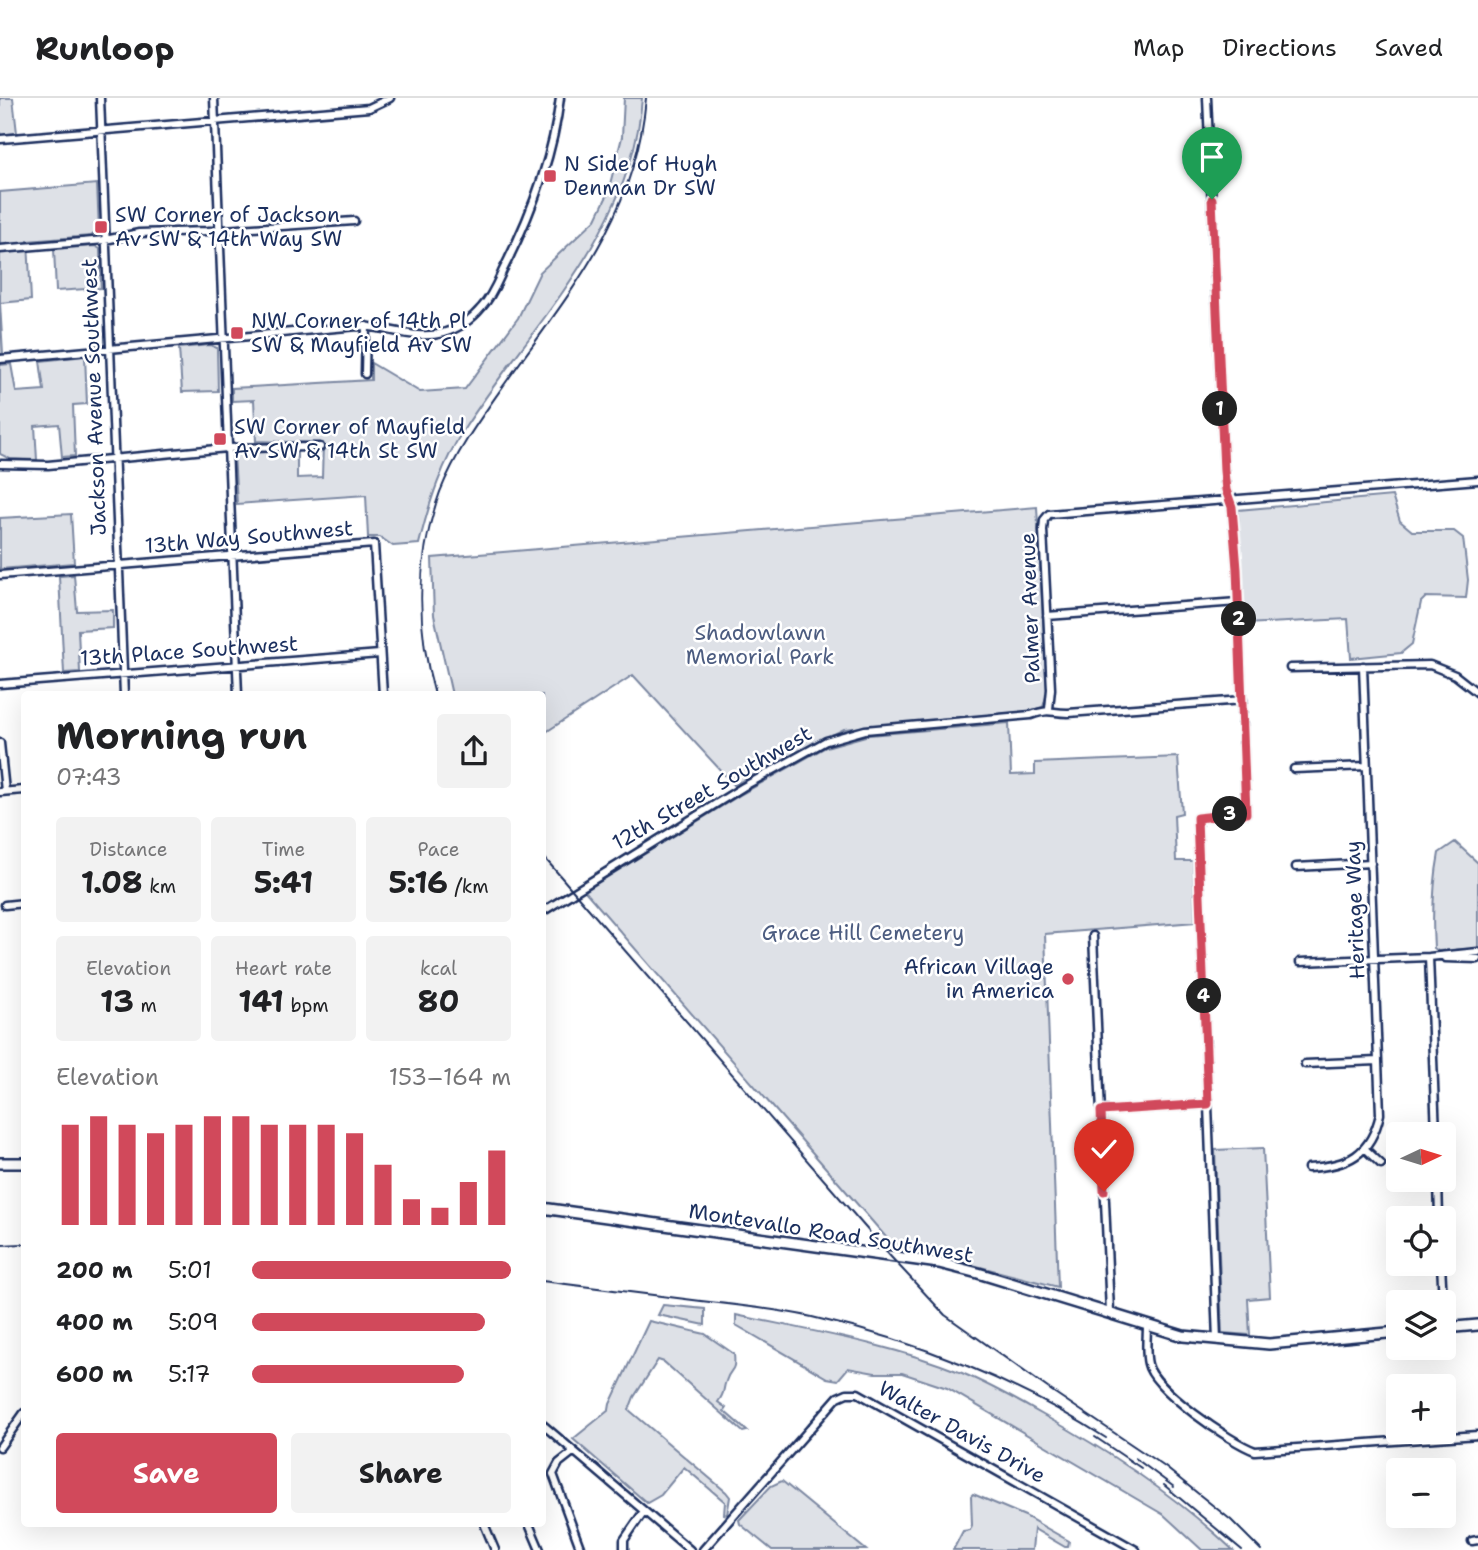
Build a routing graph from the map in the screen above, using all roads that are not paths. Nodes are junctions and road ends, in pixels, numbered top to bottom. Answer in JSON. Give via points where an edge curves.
{"nodes":[{"id":1,"x":100,"y":98,"type":"edge"},
{"id":2,"x":214,"y":98,"type":"edge"},
{"id":3,"x":390,"y":98,"type":"edge"},
{"id":4,"x":560,"y":98,"type":"edge"},
{"id":5,"x":1207,"y":98,"type":"edge"},
{"id":6,"x":215,"y":120,"type":"junction"},
{"id":7,"x":101,"y":130,"type":"junction"},
{"id":8,"x":1,"y":139,"type":"edge"},
{"id":9,"x":354,"y":221,"type":"dead end"},
{"id":10,"x":219,"y":230,"type":"junction"},
{"id":11,"x":105,"y":240,"type":"junction"},
{"id":12,"x":0,"y":249,"type":"edge"},
{"id":13,"x":366,"y":326,"type":"junction"},
{"id":14,"x":223,"y":339,"type":"junction"},
{"id":15,"x":110,"y":349,"type":"junction"},
{"id":16,"x":0,"y":359,"type":"edge"},
{"id":17,"x":365,"y":374,"type":"dead end"},
{"id":18,"x":320,"y":447,"type":"dead end"},
{"id":19,"x":227,"y":448,"type":"junction"},
{"id":20,"x":114,"y":458,"type":"junction"},
{"id":21,"x":0,"y":464,"type":"edge"},
{"id":22,"x":1478,"y":480,"type":"edge"},
{"id":23,"x":1230,"y":500,"type":"junction"},
{"id":24,"x":232,"y":556,"type":"junction"},
{"id":25,"x":118,"y":565,"type":"junction"},
{"id":26,"x":0,"y":575,"type":"edge"},
{"id":27,"x":1238,"y":602,"type":"junction"},
{"id":28,"x":1048,"y":616,"type":"junction"},
{"id":29,"x":380,"y":654,"type":"junction"},
{"id":30,"x":236,"y":665,"type":"junction"},
{"id":31,"x":1363,"y":666,"type":"junction"},
{"id":32,"x":1290,"y":668,"type":"dead end"},
{"id":33,"x":122,"y":674,"type":"junction"},
{"id":34,"x":0,"y":684,"type":"edge"},
{"id":35,"x":124,"y":691,"type":"edge"},
{"id":36,"x":238,"y":691,"type":"edge"},
{"id":37,"x":383,"y":691,"type":"edge"},
{"id":38,"x":1478,"y":693,"type":"edge"},
{"id":39,"x":1243,"y":700,"type":"junction"},
{"id":40,"x":1049,"y":709,"type":"junction"},
{"id":41,"x":0,"y":743,"type":"edge"},
{"id":42,"x":1367,"y":766,"type":"junction"},
{"id":43,"x":1294,"y":769,"type":"dead end"},
{"id":44,"x":21,"y":790,"type":"edge"},
{"id":45,"x":3,"y":792,"type":"edge"},
{"id":46,"x":1371,"y":863,"type":"junction"},
{"id":47,"x":1296,"y":867,"type":"dead end"},
{"id":48,"x":21,"y":903,"type":"edge"},
{"id":49,"x":5,"y":905,"type":"dead end"},
{"id":50,"x":546,"y":910,"type":"edge"},
{"id":51,"x":1093,"y":936,"type":"dead end"},
{"id":52,"x":1478,"y":952,"type":"edge"},
{"id":53,"x":1429,"y":957,"type":"junction"},
{"id":54,"x":1374,"y":959,"type":"junction"},
{"id":55,"x":1478,"y":959,"type":"edge"},
{"id":56,"x":1300,"y":962,"type":"dead end"},
{"id":57,"x":1378,"y":1061,"type":"junction"},
{"id":58,"x":1305,"y":1065,"type":"dead end"},
{"id":59,"x":1208,"y":1104,"type":"junction"},
{"id":60,"x":1101,"y":1111,"type":"junction"},
{"id":61,"x":1436,"y":1122,"type":"edge"},
{"id":62,"x":1365,"y":1149,"type":"junction"},
{"id":63,"x":0,"y":1163,"type":"edge"},
{"id":64,"x":21,"y":1163,"type":"edge"},
{"id":65,"x":1381,"y":1164,"type":"dead end"},
{"id":66,"x":1308,"y":1168,"type":"dead end"},
{"id":67,"x":546,"y":1209,"type":"edge"},
{"id":68,"x":1110,"y":1312,"type":"junction"},
{"id":69,"x":1478,"y":1325,"type":"edge"},
{"id":70,"x":1147,"y":1326,"type":"junction"},
{"id":71,"x":1456,"y":1326,"type":"edge"},
{"id":72,"x":1386,"y":1333,"type":"edge"},
{"id":73,"x":1217,"y":1340,"type":"junction"},
{"id":74,"x":21,"y":1417,"type":"edge"},
{"id":75,"x":546,"y":1428,"type":"edge"},
{"id":76,"x":1478,"y":1435,"type":"edge"},
{"id":77,"x":0,"y":1447,"type":"edge"},
{"id":78,"x":573,"y":1452,"type":"junction"},
{"id":79,"x":644,"y":1511,"type":"junction"},
{"id":80,"x":485,"y":1527,"type":"edge"},
{"id":81,"x":531,"y":1527,"type":"edge"},
{"id":82,"x":495,"y":1550,"type":"edge"},
{"id":83,"x":540,"y":1550,"type":"edge"},
{"id":84,"x":581,"y":1550,"type":"edge"},
{"id":85,"x":624,"y":1550,"type":"edge"},
{"id":86,"x":690,"y":1550,"type":"edge"},
{"id":87,"x":702,"y":1550,"type":"edge"},
{"id":88,"x":1136,"y":1550,"type":"edge"}],
"edges":[{"from":1,"to":7,"type":"street","name":"Jackson Avenue Southwest"},
{"from":2,"to":6,"type":"street"},
{"from":3,"to":6,"type":"street","via":[[369,108]]},
{"from":4,"to":13,"type":"street","via":[[535,195],[482,307],[467,321],[436,335]]},
{"from":5,"to":23,"type":"street","via":[[1219,397]]},
{"from":6,"to":7,"type":"street"},
{"from":6,"to":10,"type":"street"},
{"from":7,"to":8,"type":"street"},
{"from":7,"to":11,"type":"street","name":"Jackson Avenue Southwest"},
{"from":9,"to":10,"type":"street"},
{"from":10,"to":11,"type":"street","via":[[139,233]]},
{"from":10,"to":14,"type":"street"},
{"from":11,"to":12,"type":"street"},
{"from":11,"to":15,"type":"street","name":"Jackson Avenue Southwest"},
{"from":13,"to":14,"type":"street"},
{"from":13,"to":17,"type":"street"},
{"from":14,"to":15,"type":"street"},
{"from":14,"to":19,"type":"street"},
{"from":15,"to":16,"type":"street"},
{"from":15,"to":20,"type":"street","name":"Jackson Avenue Southwest"},
{"from":18,"to":19,"type":"street"},
{"from":19,"to":20,"type":"street"},
{"from":19,"to":24,"type":"street"},
{"from":20,"to":21,"type":"street"},
{"from":20,"to":25,"type":"street","name":"Jackson Avenue Southwest"},
{"from":22,"to":23,"type":"street"},
{"from":23,"to":27,"type":"street"},
{"from":23,"to":28,"type":"street","name":"Palmer Avenue","via":[[1055,512],[1045,517]]},
{"from":24,"to":25,"type":"street","name":"13th Way Southwest"},
{"from":24,"to":29,"type":"street","name":"13th Way Southwest","via":[[374,544]]},
{"from":24,"to":30,"type":"street"},
{"from":25,"to":26,"type":"street","name":"13th Way Southwest"},
{"from":25,"to":33,"type":"street","name":"Jackson Avenue Southwest"},
{"from":27,"to":28,"type":"street"},
{"from":27,"to":39,"type":"street"},
{"from":28,"to":40,"type":"street","name":"Palmer Avenue"},
{"from":29,"to":30,"type":"street","name":"13th Place Southwest"},
{"from":29,"to":37,"type":"street"},
{"from":30,"to":33,"type":"street","name":"13th Place Southwest"},
{"from":30,"to":36,"type":"street"},
{"from":31,"to":32,"type":"street"},
{"from":31,"to":38,"type":"street","via":[[1430,665],[1455,675]]},
{"from":31,"to":42,"type":"street","name":"Heritage Way"},
{"from":33,"to":34,"type":"street","name":"13th Place Southwest"},
{"from":33,"to":35,"type":"street","name":"Jackson Avenue Southwest"},
{"from":39,"to":40,"type":"street","name":"12th Street Southwest","via":[[1068,713]]},
{"from":39,"to":59,"type":"street","via":[[1246,813],[1197,818]]},
{"from":40,"to":50,"type":"street","name":"12th Street Southwest","via":[[1031,715],[865,730],[826,741],[746,785]]},
{"from":41,"to":45,"type":"street"},
{"from":42,"to":43,"type":"street"},
{"from":42,"to":46,"type":"street","name":"Heritage Way"},
{"from":44,"to":45,"type":"street"},
{"from":46,"to":47,"type":"street"},
{"from":46,"to":54,"type":"street","name":"Heritage Way"},
{"from":48,"to":49,"type":"street"},
{"from":51,"to":60,"type":"street"},
{"from":52,"to":53,"type":"street"},
{"from":53,"to":54,"type":"street"},
{"from":53,"to":55,"type":"street"},
{"from":53,"to":61,"type":"street"},
{"from":54,"to":56,"type":"street"},
{"from":54,"to":57,"type":"street","name":"Heritage Way"},
{"from":57,"to":58,"type":"street"},
{"from":57,"to":62,"type":"street","name":"Heritage Way","via":[[1380,1114]]},
{"from":59,"to":60,"type":"street"},
{"from":59,"to":73,"type":"street"},
{"from":60,"to":68,"type":"street"},
{"from":62,"to":65,"type":"street"},
{"from":62,"to":66,"type":"street","via":[[1349,1161]]},
{"from":63,"to":64,"type":"main road"},
{"from":67,"to":68,"type":"main road","name":"Montevallo Road Southwest","via":[[939,1263]]},
{"from":68,"to":70,"type":"main road","name":"Montevallo Road Southwest"},
{"from":69,"to":71,"type":"main road"},
{"from":70,"to":73,"type":"main road","name":"Montevallo Road Southwest"},
{"from":70,"to":76,"type":"street","via":[[1147,1363],[1161,1387],[1230,1439],[1255,1451]]},
{"from":72,"to":73,"type":"main road","name":"Montevallo Road Southwest","via":[[1269,1344]]},
{"from":74,"to":77,"type":"street"},
{"from":75,"to":78,"type":"street"},
{"from":78,"to":79,"type":"street"},
{"from":78,"to":84,"type":"street","via":[[553,1474]]},
{"from":79,"to":85,"type":"street","via":[[624,1539]]},
{"from":79,"to":86,"type":"street"},
{"from":80,"to":82,"type":"street"},
{"from":81,"to":83,"type":"street"},
{"from":87,"to":88,"type":"street","name":"Walter Davis Drive","via":[[838,1397],[847,1393],[858,1393]]}]}
